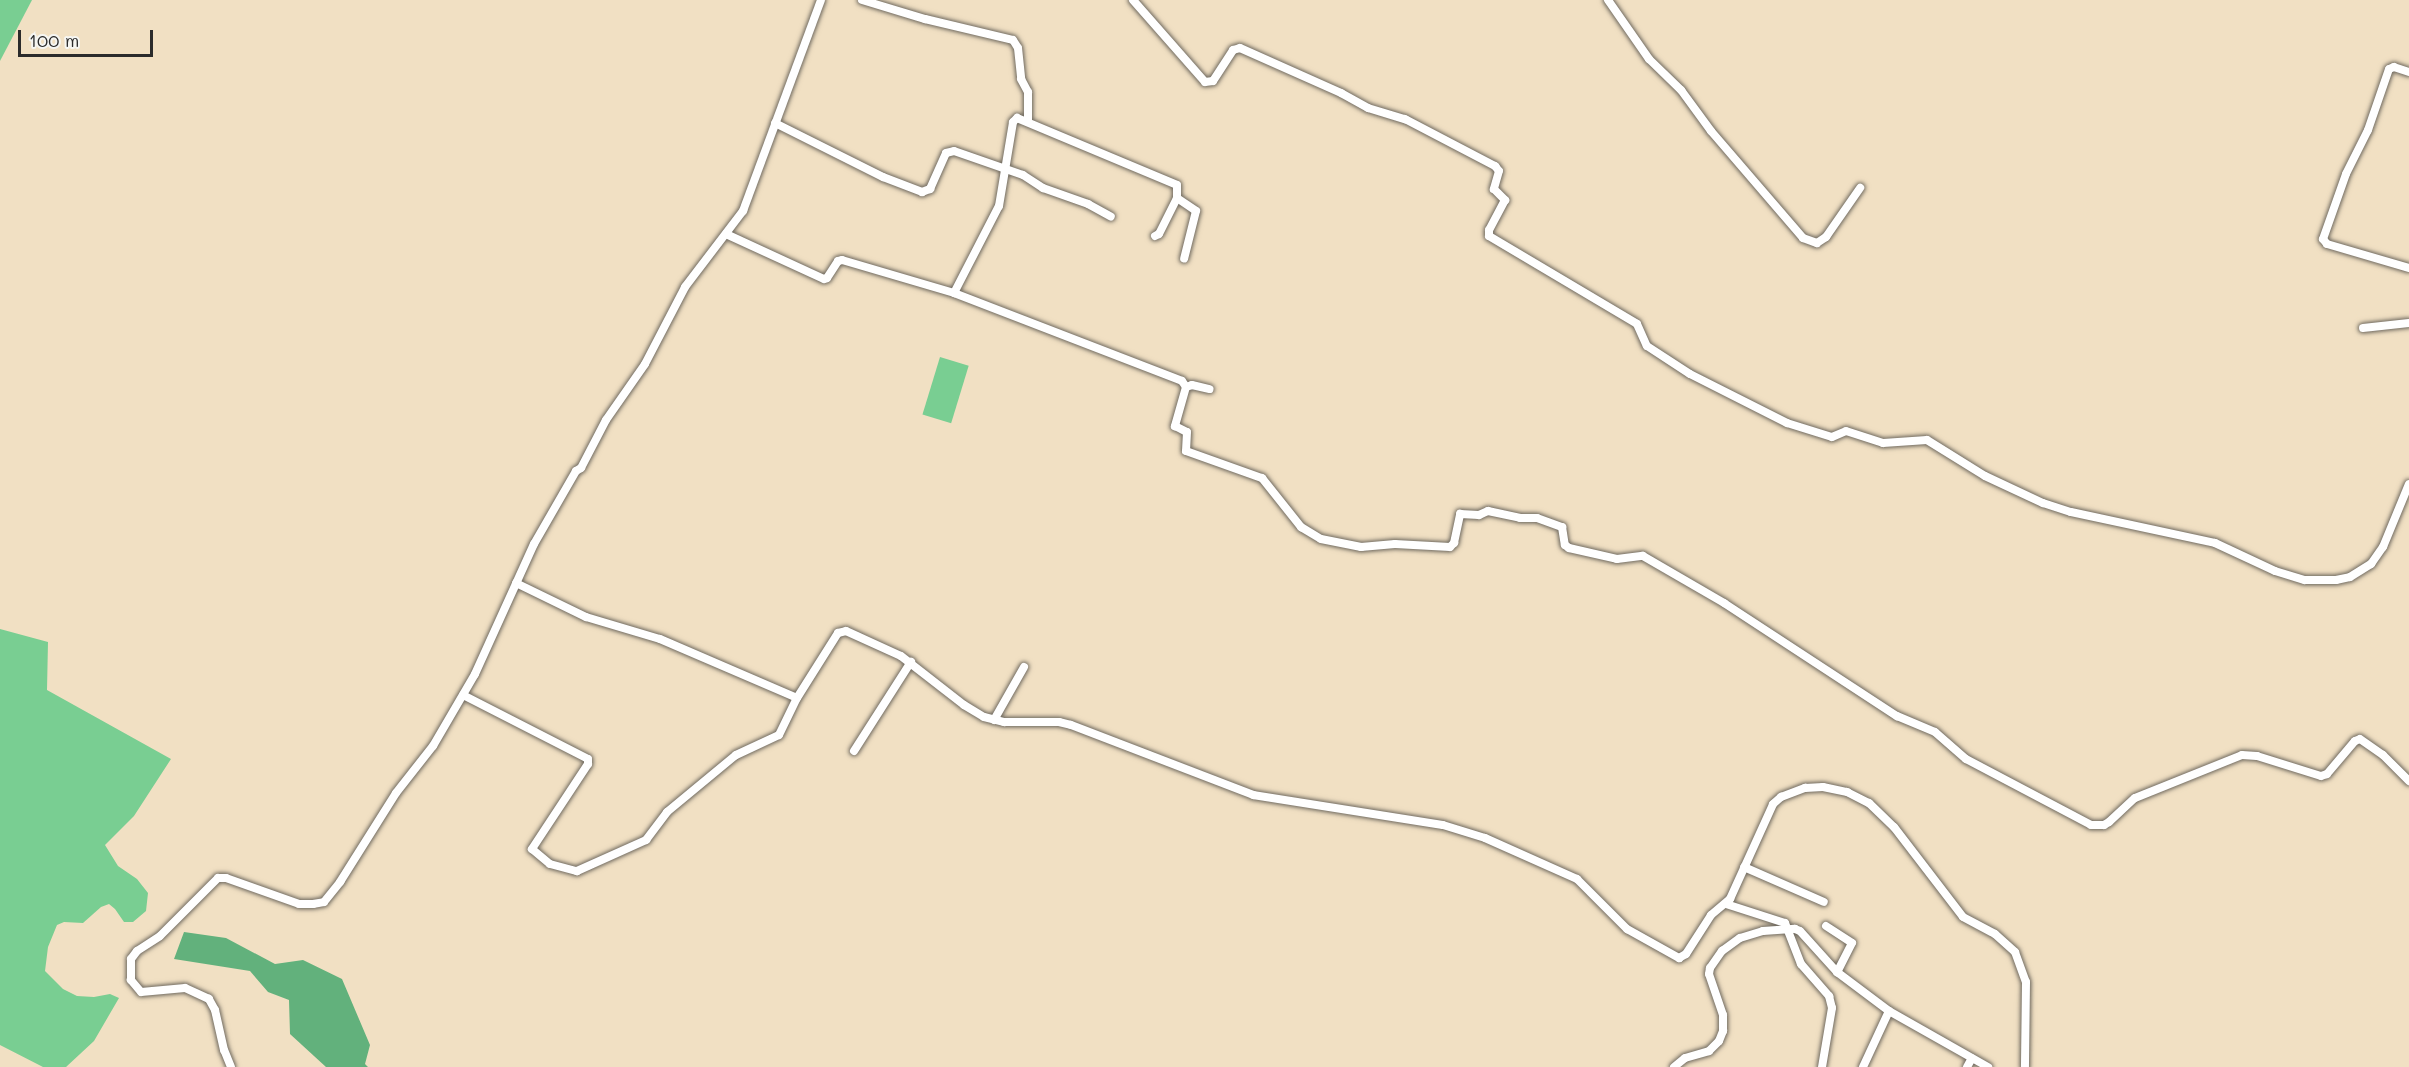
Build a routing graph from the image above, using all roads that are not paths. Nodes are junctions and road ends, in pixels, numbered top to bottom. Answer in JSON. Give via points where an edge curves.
{"nodes":[{"id":1,"x":820,"y":0,"type":"edge"},
{"id":2,"x":862,"y":0,"type":"edge"},
{"id":3,"x":1133,"y":0,"type":"edge"},
{"id":4,"x":1608,"y":0,"type":"edge"},
{"id":5,"x":2409,"y":72,"type":"edge"},
{"id":6,"x":1028,"y":121,"type":"junction"},
{"id":7,"x":775,"y":123,"type":"junction"},
{"id":8,"x":1007,"y":168,"type":"junction"},
{"id":9,"x":1860,"y":188,"type":"dead end"},
{"id":10,"x":1178,"y":198,"type":"junction"},
{"id":11,"x":1111,"y":216,"type":"dead end"},
{"id":12,"x":726,"y":234,"type":"junction"},
{"id":13,"x":1155,"y":236,"type":"dead end"},
{"id":14,"x":1184,"y":259,"type":"dead end"},
{"id":15,"x":2409,"y":268,"type":"edge"},
{"id":16,"x":954,"y":293,"type":"junction"},
{"id":17,"x":2409,"y":323,"type":"edge"},
{"id":18,"x":2363,"y":328,"type":"dead end"},
{"id":19,"x":1186,"y":387,"type":"junction"},
{"id":20,"x":1210,"y":389,"type":"dead end"},
{"id":21,"x":2409,"y":484,"type":"edge"},
{"id":22,"x":516,"y":583,"type":"junction"},
{"id":23,"x":911,"y":662,"type":"junction"},
{"id":24,"x":1024,"y":667,"type":"dead end"},
{"id":25,"x":463,"y":695,"type":"junction"},
{"id":26,"x":797,"y":698,"type":"junction"},
{"id":27,"x":994,"y":720,"type":"junction"},
{"id":28,"x":854,"y":751,"type":"dead end"},
{"id":29,"x":2409,"y":781,"type":"edge"},
{"id":30,"x":1744,"y":867,"type":"junction"},
{"id":31,"x":1824,"y":902,"type":"dead end"},
{"id":32,"x":1726,"y":904,"type":"junction"},
{"id":33,"x":1826,"y":926,"type":"dead end"},
{"id":34,"x":1789,"y":930,"type":"junction"},
{"id":35,"x":1837,"y":972,"type":"junction"},
{"id":36,"x":1889,"y":1011,"type":"junction"},
{"id":37,"x":1972,"y":1058,"type":"junction"},
{"id":38,"x":231,"y":1067,"type":"edge"},
{"id":39,"x":1674,"y":1067,"type":"edge"},
{"id":40,"x":1822,"y":1067,"type":"edge"},
{"id":41,"x":1863,"y":1067,"type":"edge"},
{"id":42,"x":1967,"y":1067,"type":"edge"},
{"id":43,"x":1988,"y":1067,"type":"edge"},
{"id":44,"x":2025,"y":1067,"type":"edge"}],
"edges":[{"from":1,"to":7,"type":"street"},
{"from":2,"to":6,"type":"street","via":[[1013,40],[1028,92]]},
{"from":3,"to":21,"type":"street","via":[[1206,82],[1213,81],[1233,50],[1240,48],[1368,108],[1406,119],[1496,166],[1499,171],[1494,189],[1505,200],[1489,236],[1637,324],[1645,344],[1690,374],[1787,423],[1834,437],[1846,431],[1883,443],[1927,440],[1985,476],[2043,502],[2071,512],[2215,543],[2275,571],[2305,580],[2350,577],[2370,564],[2383,547]]},
{"from":4,"to":9,"type":"street","via":[[1648,59],[1681,90],[1803,238],[1813,243],[1822,241]]},
{"from":5,"to":15,"type":"street","via":[[2389,69],[2323,239],[2327,244]]},
{"from":6,"to":8,"type":"street","via":[[1017,118],[1013,123]]},
{"from":6,"to":10,"type":"street","via":[[1176,184]]},
{"from":7,"to":8,"type":"street","via":[[922,192],[930,189],[948,151]]},
{"from":7,"to":12,"type":"street","via":[[743,211]]},
{"from":8,"to":11,"type":"street","via":[[1043,188]]},
{"from":8,"to":16,"type":"street","via":[[998,210]]},
{"from":10,"to":13,"type":"street"},
{"from":10,"to":14,"type":"street","via":[[1197,211]]},
{"from":12,"to":16,"type":"street","via":[[824,279],[842,260]]},
{"from":12,"to":22,"type":"street","via":[[686,287],[645,364],[576,471]]},
{"from":16,"to":19,"type":"street","via":[[1182,381]]},
{"from":17,"to":18,"type":"street"},
{"from":19,"to":20,"type":"street"},
{"from":19,"to":29,"type":"street","via":[[1175,426],[1187,432],[1186,451],[1262,478],[1301,527],[1313,536],[1361,547],[1450,547],[1460,514],[1479,515],[1488,511],[1537,518],[1562,527],[1569,548],[1617,559],[1643,556],[1724,603],[1897,716],[1935,732],[1966,759],[2091,825],[2109,822],[2134,798],[2242,755],[2321,776],[2360,739]]},
{"from":22,"to":25,"type":"street"},
{"from":22,"to":26,"type":"street","via":[[586,617],[660,639]]},
{"from":23,"to":26,"type":"street","via":[[842,631]]},
{"from":23,"to":27,"type":"street","via":[[964,705]]},
{"from":23,"to":28,"type":"street"},
{"from":24,"to":27,"type":"street"},
{"from":25,"to":26,"type":"street","via":[[588,759],[532,849],[550,864],[577,871],[646,840],[667,812],[736,755],[779,735]]},
{"from":25,"to":38,"type":"street","via":[[433,746],[396,793],[324,902],[299,904],[218,878],[131,959],[131,980],[141,992],[185,988],[209,999]]},
{"from":27,"to":32,"type":"street","via":[[1071,725],[1253,795],[1443,825],[1474,834],[1577,879],[1617,921],[1675,957],[1686,954],[1711,915]]},
{"from":30,"to":31,"type":"street"},
{"from":30,"to":32,"type":"street"},
{"from":30,"to":44,"type":"street","via":[[1767,813],[1781,798],[1796,790],[1823,787],[1847,792],[1869,803],[1894,827],[1963,916],[1995,934],[2015,952],[2026,982]]},
{"from":32,"to":34,"type":"street","via":[[1774,918]]},
{"from":33,"to":35,"type":"street","via":[[1852,943]]},
{"from":34,"to":35,"type":"street","via":[[1800,931]]},
{"from":34,"to":39,"type":"street","via":[[1762,931],[1740,938],[1722,951],[1709,974],[1723,1015],[1719,1041],[1708,1051],[1685,1058]]},
{"from":34,"to":40,"type":"street","via":[[1802,964],[1831,1001]]},
{"from":35,"to":36,"type":"street"},
{"from":36,"to":37,"type":"street"},
{"from":36,"to":41,"type":"street"},
{"from":37,"to":42,"type":"street"},
{"from":37,"to":43,"type":"street"}]}
